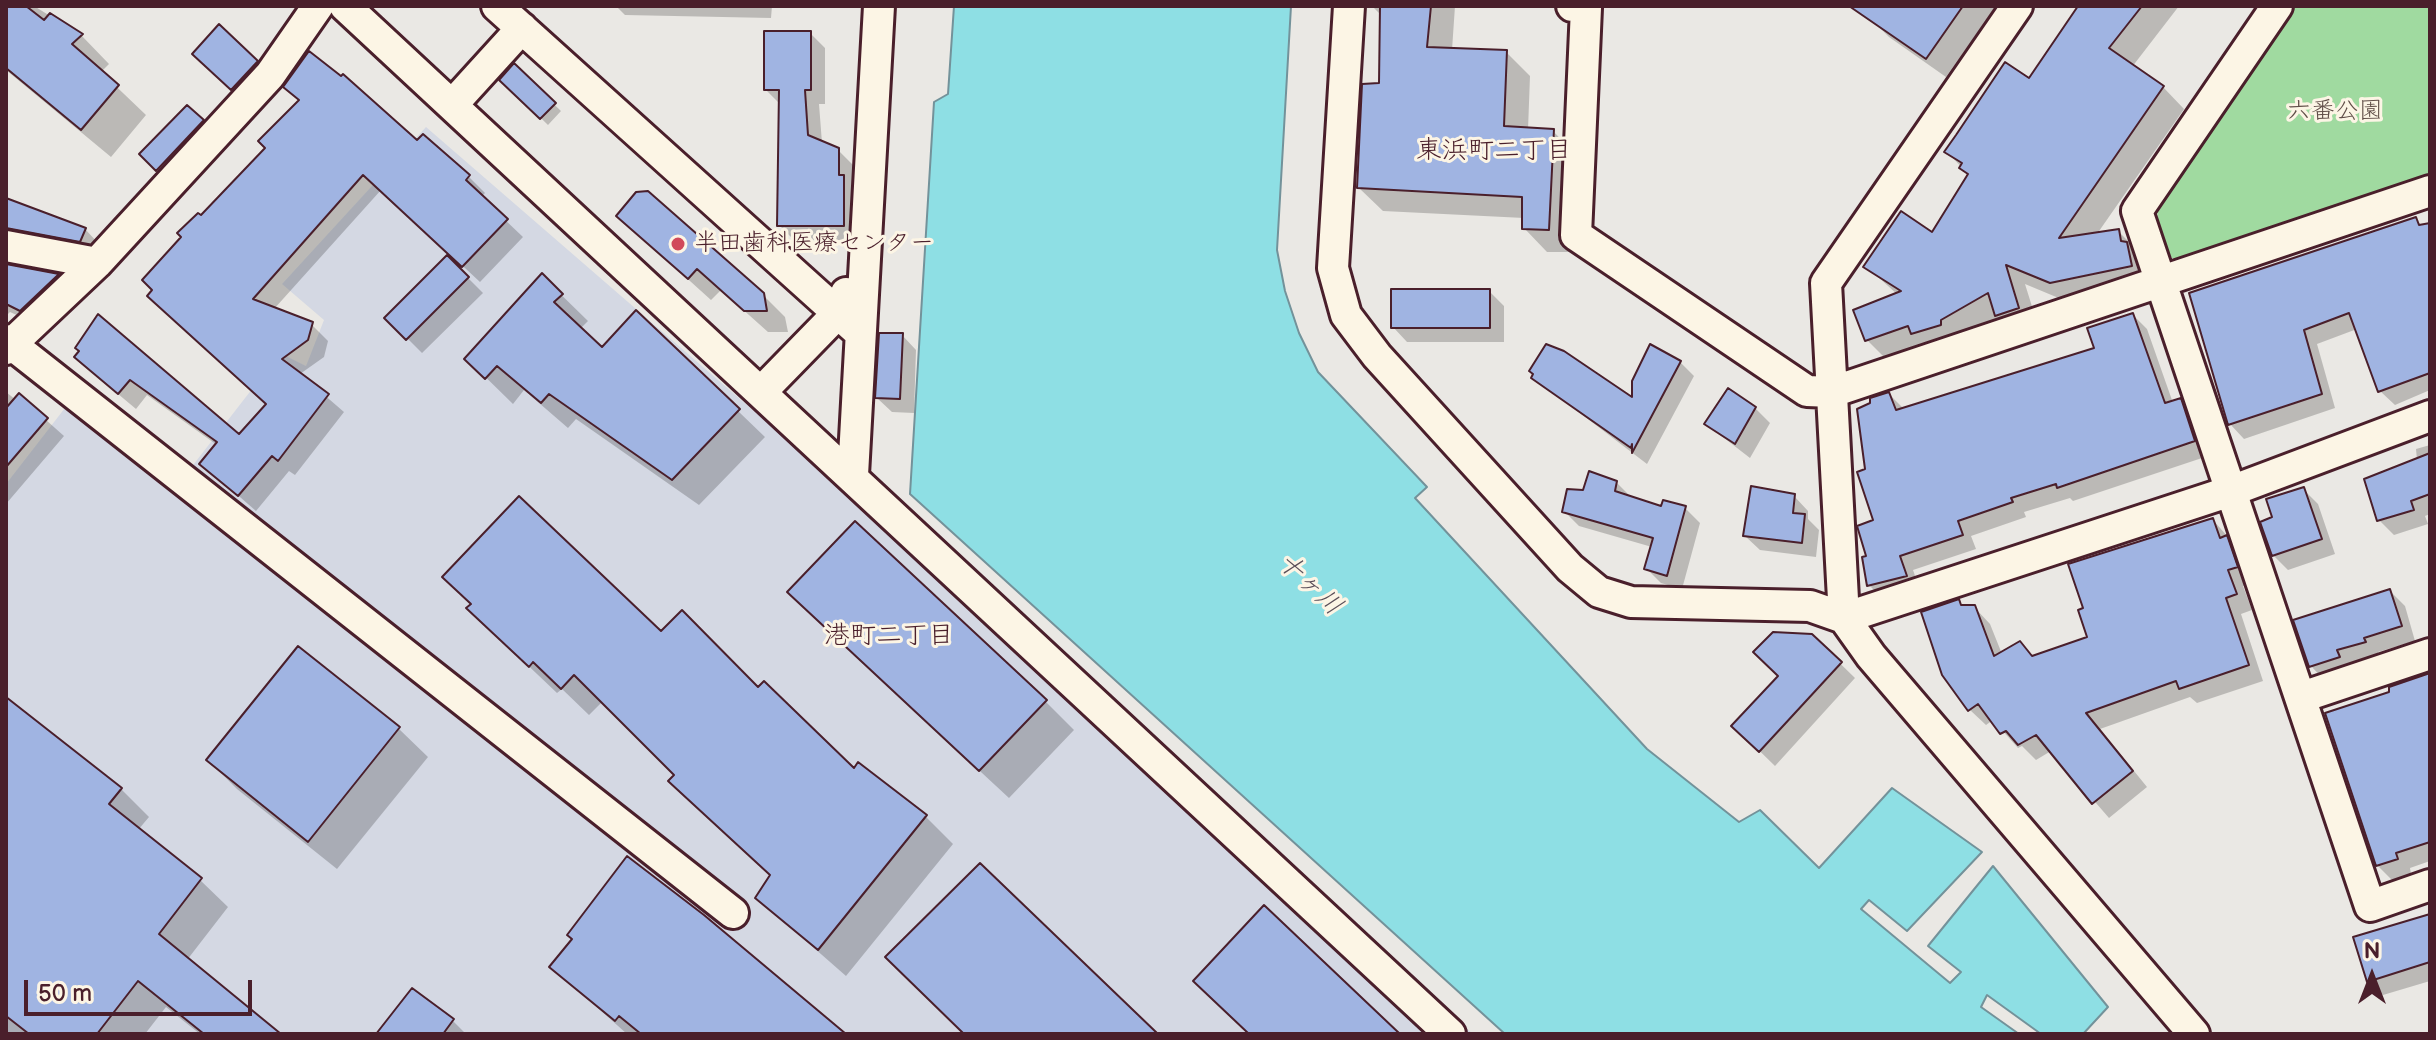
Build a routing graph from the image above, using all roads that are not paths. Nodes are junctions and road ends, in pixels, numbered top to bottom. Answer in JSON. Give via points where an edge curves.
{"nodes":[{"id":1,"x":318,"y":6,"type":"edge"},
{"id":2,"x":345,"y":6,"type":"edge"},
{"id":3,"x":497,"y":6,"type":"edge"},
{"id":4,"x":879,"y":6,"type":"edge"},
{"id":5,"x":1349,"y":6,"type":"edge"},
{"id":6,"x":1572,"y":6,"type":"edge"},
{"id":7,"x":2017,"y":6,"type":"edge"},
{"id":8,"x":2277,"y":6,"type":"edge"},
{"id":9,"x":522,"y":28,"type":"junction"},
{"id":10,"x":452,"y":105,"type":"junction"},
{"id":11,"x":2430,"y":191,"type":"edge"},
{"id":12,"x":6,"y":246,"type":"edge"},
{"id":13,"x":97,"y":263,"type":"junction"},
{"id":14,"x":2161,"y":280,"type":"junction"},
{"id":15,"x":849,"y":323,"type":"junction"},
{"id":16,"x":8,"y":344,"type":"edge"},
{"id":17,"x":762,"y":391,"type":"junction"},
{"id":18,"x":1832,"y":392,"type":"junction"},
{"id":19,"x":2430,"y":416,"type":"edge"},
{"id":20,"x":853,"y":475,"type":"junction"},
{"id":21,"x":2231,"y":491,"type":"junction"},
{"id":22,"x":1844,"y":618,"type":"junction"},
{"id":23,"x":2430,"y":654,"type":"edge"},
{"id":24,"x":2302,"y":697,"type":"junction"},
{"id":25,"x":2430,"y":885,"type":"edge"},
{"id":26,"x":733,"y":913,"type":"dead end"},
{"id":27,"x":1450,"y":1034,"type":"edge"},
{"id":28,"x":2194,"y":1034,"type":"edge"}],
"edges":[{"from":1,"to":13,"type":"street","via":[[270,75]]},
{"from":2,"to":10,"type":"street"},
{"from":3,"to":9,"type":"street"},
{"from":4,"to":15,"type":"street","via":[[865,245]]},
{"from":5,"to":22,"type":"street","via":[[1333,268],[1346,315],[1377,356],[1570,568],[1599,592],[1631,602],[1810,606]]},
{"from":6,"to":18,"type":"street","via":[[1586,8],[1576,235],[1807,391]]},
{"from":7,"to":18,"type":"street","via":[[1826,283]]},
{"from":8,"to":14,"type":"street","via":[[2137,211]]},
{"from":9,"to":10,"type":"street"},
{"from":9,"to":15,"type":"street"},
{"from":10,"to":17,"type":"street"},
{"from":11,"to":14,"type":"street"},
{"from":12,"to":13,"type":"street"},
{"from":13,"to":16,"type":"street"},
{"from":14,"to":18,"type":"street"},
{"from":14,"to":21,"type":"street"},
{"from":15,"to":17,"type":"street"},
{"from":15,"to":20,"type":"street"},
{"from":16,"to":26,"type":"street"},
{"from":17,"to":20,"type":"street"},
{"from":18,"to":22,"type":"street"},
{"from":19,"to":21,"type":"street"},
{"from":20,"to":27,"type":"street"},
{"from":21,"to":22,"type":"street"},
{"from":21,"to":24,"type":"street"},
{"from":22,"to":28,"type":"street"},
{"from":23,"to":24,"type":"street"},
{"from":24,"to":25,"type":"street","via":[[2370,906]]}]}
